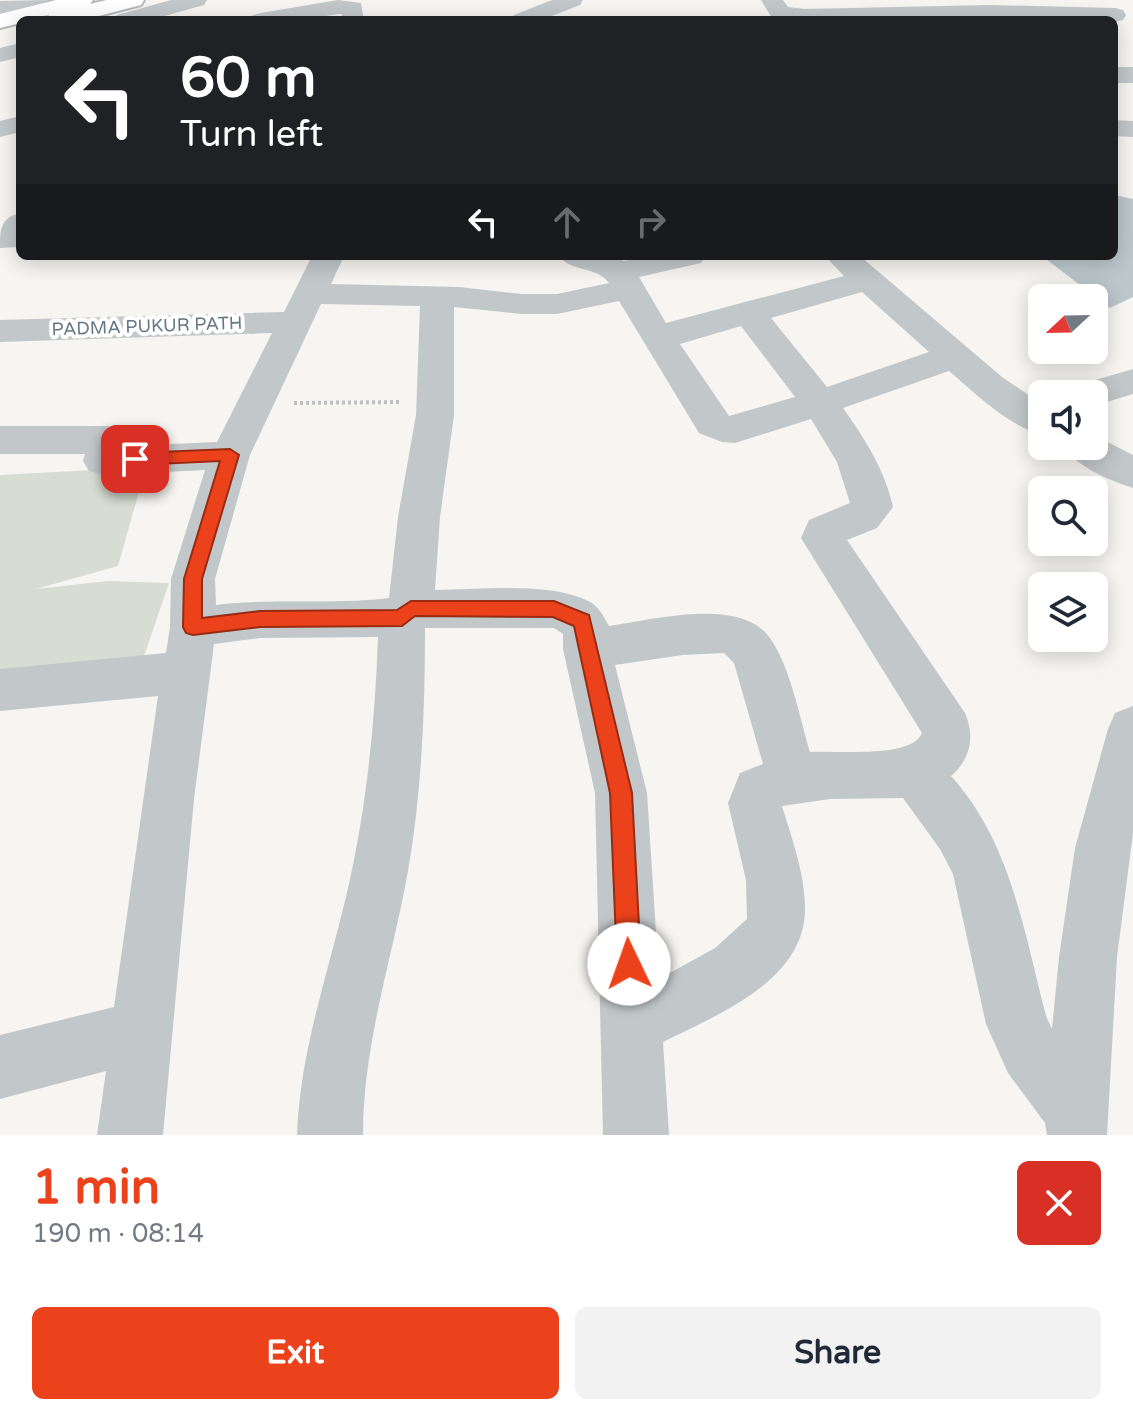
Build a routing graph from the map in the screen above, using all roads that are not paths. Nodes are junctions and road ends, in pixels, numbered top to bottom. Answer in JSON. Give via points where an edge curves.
{"nodes":[{"id":1,"x":34,"y":0,"type":"edge"},
{"id":2,"x":82,"y":0,"type":"edge"},
{"id":3,"x":133,"y":0,"type":"edge"},
{"id":4,"x":196,"y":0,"type":"edge"},
{"id":5,"x":581,"y":3,"type":"edge"},
{"id":6,"x":0,"y":8,"type":"edge"},
{"id":7,"x":1119,"y":8,"type":"edge"},
{"id":8,"x":777,"y":11,"type":"edge"},
{"id":9,"x":20,"y":16,"type":"edge"},
{"id":10,"x":72,"y":16,"type":"edge"},
{"id":11,"x":139,"y":16,"type":"edge"},
{"id":12,"x":285,"y":16,"type":"edge"},
{"id":13,"x":353,"y":16,"type":"edge"},
{"id":14,"x":536,"y":16,"type":"edge"},
{"id":15,"x":820,"y":16,"type":"edge"},
{"id":16,"x":1027,"y":16,"type":"edge"},
{"id":17,"x":1133,"y":31,"type":"edge"},
{"id":18,"x":589,"y":260,"type":"edge"},
{"id":19,"x":680,"y":260,"type":"edge"},
{"id":20,"x":845,"y":260,"type":"edge"},
{"id":21,"x":867,"y":280,"type":"junction"},
{"id":22,"x":625,"y":281,"type":"junction"},
{"id":23,"x":310,"y":291,"type":"edge"},
{"id":24,"x":437,"y":297,"type":"junction"},
{"id":25,"x":750,"y":314,"type":"junction"},
{"id":26,"x":0,"y":331,"type":"edge"},
{"id":27,"x":657,"y":335,"type":"junction"},
{"id":28,"x":955,"y":356,"type":"junction"},
{"id":29,"x":1133,"y":381,"type":"edge"},
{"id":30,"x":1108,"y":389,"type":"edge"},
{"id":31,"x":817,"y":402,"type":"junction"},
{"id":32,"x":1028,"y":406,"type":"edge"},
{"id":33,"x":0,"y":440,"type":"edge"},
{"id":34,"x":230,"y":455,"type":"junction"},
{"id":35,"x":1108,"y":460,"type":"edge"},
{"id":36,"x":1133,"y":473,"type":"edge"},
{"id":37,"x":406,"y":613,"type":"junction"},
{"id":38,"x":587,"y":649,"type":"junction"},
{"id":39,"x":178,"y":657,"type":"junction"},
{"id":40,"x":0,"y":690,"type":"edge"},
{"id":41,"x":1133,"y":729,"type":"edge"},
{"id":42,"x":906,"y":774,"type":"junction"},
{"id":43,"x":793,"y":779,"type":"junction"},
{"id":44,"x":632,"y":1025,"type":"junction"},
{"id":45,"x":140,"y":1031,"type":"junction"},
{"id":46,"x":0,"y":1067,"type":"edge"},
{"id":47,"x":1078,"y":1124,"type":"edge"},
{"id":48,"x":130,"y":1135,"type":"edge"},
{"id":49,"x":330,"y":1135,"type":"edge"},
{"id":50,"x":636,"y":1135,"type":"edge"}],
"edges":[{"from":1,"to":6,"type":"street"},
{"from":2,"to":9,"type":"highway"},
{"from":3,"to":10,"type":"highway"},
{"from":4,"to":11,"type":"street"},
{"from":5,"to":14,"type":"street"},
{"from":7,"to":16,"type":"street"},
{"from":7,"to":17,"type":"street"},
{"from":8,"to":15,"type":"street"},
{"from":12,"to":13,"type":"street","via":[[338,7],[353,8]]},
{"from":18,"to":22,"type":"street","via":[[607,265]]},
{"from":19,"to":22,"type":"street","name":"PADMA PUKUR PATH"},
{"from":20,"to":21,"type":"street"},
{"from":21,"to":25,"type":"street"},
{"from":21,"to":28,"type":"street"},
{"from":22,"to":24,"type":"street","name":"PADMA PUKUR PATH","via":[[557,304]]},
{"from":22,"to":27,"type":"street"},
{"from":23,"to":24,"type":"street","name":"PADMA PUKUR PATH"},
{"from":23,"to":26,"type":"street","name":"PADMA PUKUR PATH"},
{"from":23,"to":34,"type":"street"},
{"from":24,"to":37,"type":"street","via":[[435,403]]},
{"from":25,"to":27,"type":"street"},
{"from":25,"to":31,"type":"street"},
{"from":27,"to":31,"type":"street","via":[[713,424],[722,429],[751,426]]},
{"from":28,"to":31,"type":"street"},
{"from":28,"to":32,"type":"street"},
{"from":29,"to":30,"type":"street"},
{"from":31,"to":42,"type":"street","via":[[866,475],[872,494],[872,507],[862,517],[832,527],[822,538],[947,729],[948,742],[941,753]]},
{"from":33,"to":34,"type":"street","via":[[108,440],[103,461]]},
{"from":34,"to":39,"type":"street","via":[[193,579]]},
{"from":35,"to":36,"type":"street"},
{"from":37,"to":38,"type":"street","via":[[564,611],[586,627]]},
{"from":37,"to":39,"type":"street","via":[[260,619]]},
{"from":37,"to":49,"type":"street","via":[[381,868],[338,1044]]},
{"from":38,"to":43,"type":"street","via":[[700,635],[729,634],[745,642],[755,654]]},
{"from":38,"to":44,"type":"street","via":[[621,793]]},
{"from":39,"to":40,"type":"street"},
{"from":39,"to":45,"type":"street"},
{"from":41,"to":47,"type":"street","via":[[1102,848],[1088,957]]},
{"from":42,"to":43,"type":"street"},
{"from":42,"to":47,"type":"street","via":[[936,798],[979,867],[1017,1024]]},
{"from":43,"to":44,"type":"street","via":[[759,791],[755,803],[775,893],[770,941],[746,964]]},
{"from":44,"to":50,"type":"street"},
{"from":45,"to":46,"type":"street"},
{"from":45,"to":48,"type":"street"}]}
